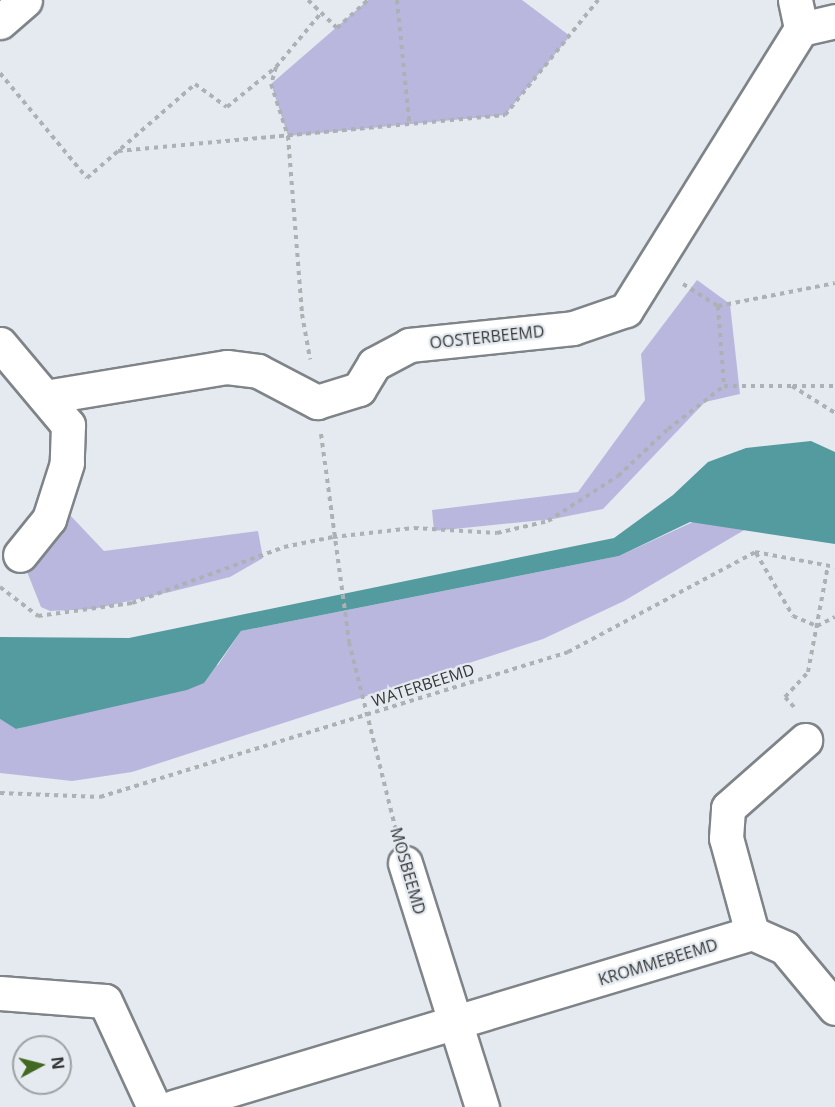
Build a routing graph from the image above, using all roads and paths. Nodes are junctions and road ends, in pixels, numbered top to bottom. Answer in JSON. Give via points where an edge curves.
{"nodes":[{"id":1,"x":25,"y":0,"type":"edge"},
{"id":2,"x":308,"y":0,"type":"edge"},
{"id":3,"x":368,"y":0,"type":"edge"},
{"id":4,"x":397,"y":0,"type":"edge"},
{"id":5,"x":598,"y":0,"type":"edge"},
{"id":6,"x":321,"y":13,"type":"junction"},
{"id":7,"x":798,"y":14,"type":"edge"},
{"id":8,"x":835,"y":21,"type":"edge"},
{"id":9,"x":0,"y":22,"type":"edge"},
{"id":10,"x":276,"y":66,"type":"junction"},
{"id":11,"x":0,"y":73,"type":"edge"},
{"id":12,"x":409,"y":121,"type":"junction"},
{"id":13,"x":288,"y":136,"type":"junction"},
{"id":14,"x":118,"y":150,"type":"junction"},
{"id":15,"x":656,"y":267,"type":"junction"},
{"id":16,"x":835,"y":283,"type":"edge"},
{"id":17,"x":718,"y":306,"type":"junction"},
{"id":18,"x":0,"y":344,"type":"edge"},
{"id":19,"x":724,"y":386,"type":"junction"},
{"id":20,"x":792,"y":386,"type":"junction"},
{"id":21,"x":835,"y":386,"type":"edge"},
{"id":22,"x":45,"y":397,"type":"junction"},
{"id":23,"x":317,"y":402,"type":"junction"},
{"id":24,"x":835,"y":413,"type":"edge"},
{"id":25,"x":333,"y":537,"type":"junction"},
{"id":26,"x":755,"y":552,"type":"junction"},
{"id":27,"x":20,"y":555,"type":"dead end"},
{"id":28,"x":828,"y":566,"type":"junction"},
{"id":29,"x":835,"y":567,"type":"edge"},
{"id":30,"x":0,"y":587,"type":"edge"},
{"id":31,"x":835,"y":617,"type":"edge"},
{"id":32,"x":817,"y":626,"type":"junction"},
{"id":33,"x":365,"y":717,"type":"junction"},
{"id":34,"x":803,"y":728,"type":"joint"},
{"id":35,"x":0,"y":793,"type":"edge"},
{"id":36,"x":405,"y":863,"type":"joint"},
{"id":37,"x":752,"y":933,"type":"junction"},
{"id":38,"x":0,"y":993,"type":"edge"},
{"id":39,"x":835,"y":1008,"type":"edge"},
{"id":40,"x":454,"y":1025,"type":"junction"},
{"id":41,"x":154,"y":1107,"type":"edge"},
{"id":42,"x":173,"y":1107,"type":"edge"},
{"id":43,"x":482,"y":1107,"type":"edge"}],
"edges":[{"from":1,"to":9,"type":"street"},
{"from":2,"to":6,"type":"path"},
{"from":3,"to":6,"type":"path","via":[[337,28]]},
{"from":4,"to":12,"type":"path"},
{"from":5,"to":12,"type":"path","via":[[505,115]]},
{"from":6,"to":10,"type":"path"},
{"from":7,"to":8,"type":"street"},
{"from":7,"to":15,"type":"street","name":"OOSTERBEEMD"},
{"from":10,"to":13,"type":"path","name":"MOSBEEMD","via":[[271,84]]},
{"from":10,"to":14,"type":"path","via":[[227,107],[195,84]]},
{"from":11,"to":14,"type":"path","via":[[87,178]]},
{"from":12,"to":13,"type":"path"},
{"from":13,"to":14,"type":"path"},
{"from":13,"to":23,"type":"path","name":"MOSBEEMD","via":[[302,314]]},
{"from":15,"to":17,"type":"path"},
{"from":15,"to":23,"type":"street","name":"OOSTERBEEMD","via":[[626,310],[573,328],[409,345],[374,364],[359,389]]},
{"from":16,"to":17,"type":"path"},
{"from":17,"to":19,"type":"path"},
{"from":18,"to":22,"type":"street"},
{"from":19,"to":20,"type":"path"},
{"from":19,"to":25,"type":"path","via":[[668,429],[618,476],[548,521],[497,533],[414,528]]},
{"from":20,"to":21,"type":"path"},
{"from":20,"to":24,"type":"path"},
{"from":22,"to":23,"type":"street","via":[[227,367],[258,371]]},
{"from":22,"to":27,"type":"street","via":[[68,425],[67,463],[49,519]]},
{"from":23,"to":25,"type":"path","name":"MOSBEEMD"},
{"from":25,"to":30,"type":"path","via":[[284,547],[132,603],[38,616]]},
{"from":25,"to":33,"type":"path","name":"MOSBEEMD"},
{"from":26,"to":28,"type":"path"},
{"from":26,"to":32,"type":"path","via":[[793,616]]},
{"from":26,"to":33,"type":"path","name":"WATERBEEMD","via":[[568,652]]},
{"from":28,"to":29,"type":"path"},
{"from":28,"to":32,"type":"path"},
{"from":31,"to":32,"type":"path"},
{"from":32,"to":34,"type":"path","via":[[808,672],[785,697]]},
{"from":33,"to":35,"type":"path","name":"WATERBEEMD","via":[[100,797]]},
{"from":33,"to":36,"type":"path","name":"MOSBEEMD"},
{"from":34,"to":37,"type":"street","via":[[728,808],[726,838]]},
{"from":36,"to":40,"type":"street","name":"MOSBEEMD"},
{"from":37,"to":39,"type":"street","via":[[785,948]]},
{"from":37,"to":40,"type":"street","name":"KROMMEBEEMD"},
{"from":38,"to":41,"type":"street","via":[[105,1001]]},
{"from":40,"to":42,"type":"street","name":"KROMMEBEEMD"},
{"from":40,"to":43,"type":"street"}]}
